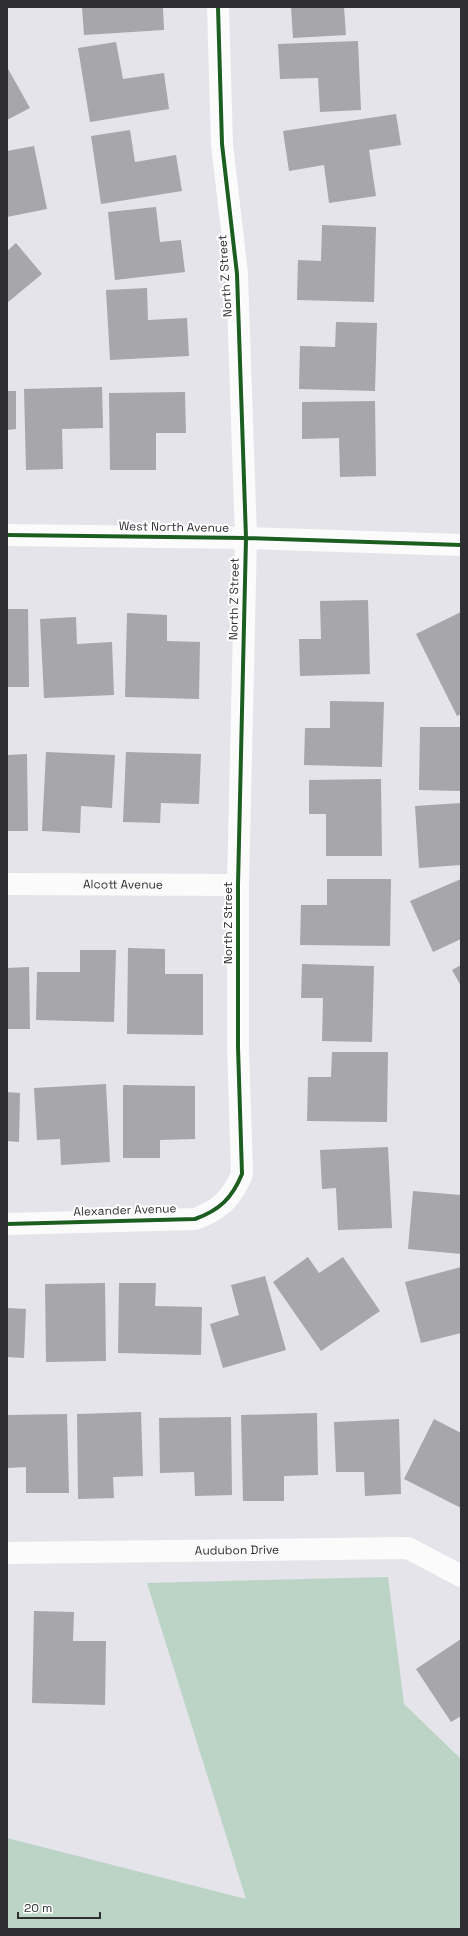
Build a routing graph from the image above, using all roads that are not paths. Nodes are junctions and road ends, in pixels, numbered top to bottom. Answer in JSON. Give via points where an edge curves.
{"nodes":[{"id":1,"x":218,"y":7,"type":"edge"},
{"id":2,"x":7,"y":535,"type":"edge"},
{"id":3,"x":246,"y":538,"type":"junction"},
{"id":4,"x":461,"y":545,"type":"edge"},
{"id":5,"x":7,"y":884,"type":"edge"},
{"id":6,"x":238,"y":885,"type":"junction"},
{"id":7,"x":235,"y":1191,"type":"joint"},
{"id":8,"x":7,"y":1224,"type":"edge"},
{"id":9,"x":7,"y":1553,"type":"edge"},
{"id":10,"x":461,"y":1576,"type":"edge"}],
"edges":[{"from":1,"to":3,"type":"street","name":"North Z Street","via":[[222,144],[237,274]]},
{"from":2,"to":3,"type":"street","name":"West North Avenue"},
{"from":3,"to":4,"type":"street","name":"West North Avenue"},
{"from":3,"to":6,"type":"street","name":"North Z Street"},
{"from":5,"to":6,"type":"street","name":"Alcott Avenue"},
{"from":6,"to":7,"type":"street","name":"North Z Street","via":[[238,1047],[242,1174]]},
{"from":7,"to":8,"type":"street","name":"Alexander Avenue","via":[[213,1212],[195,1219]]},
{"from":9,"to":10,"type":"street","name":"Audubon Drive","via":[[408,1548]]}]}
